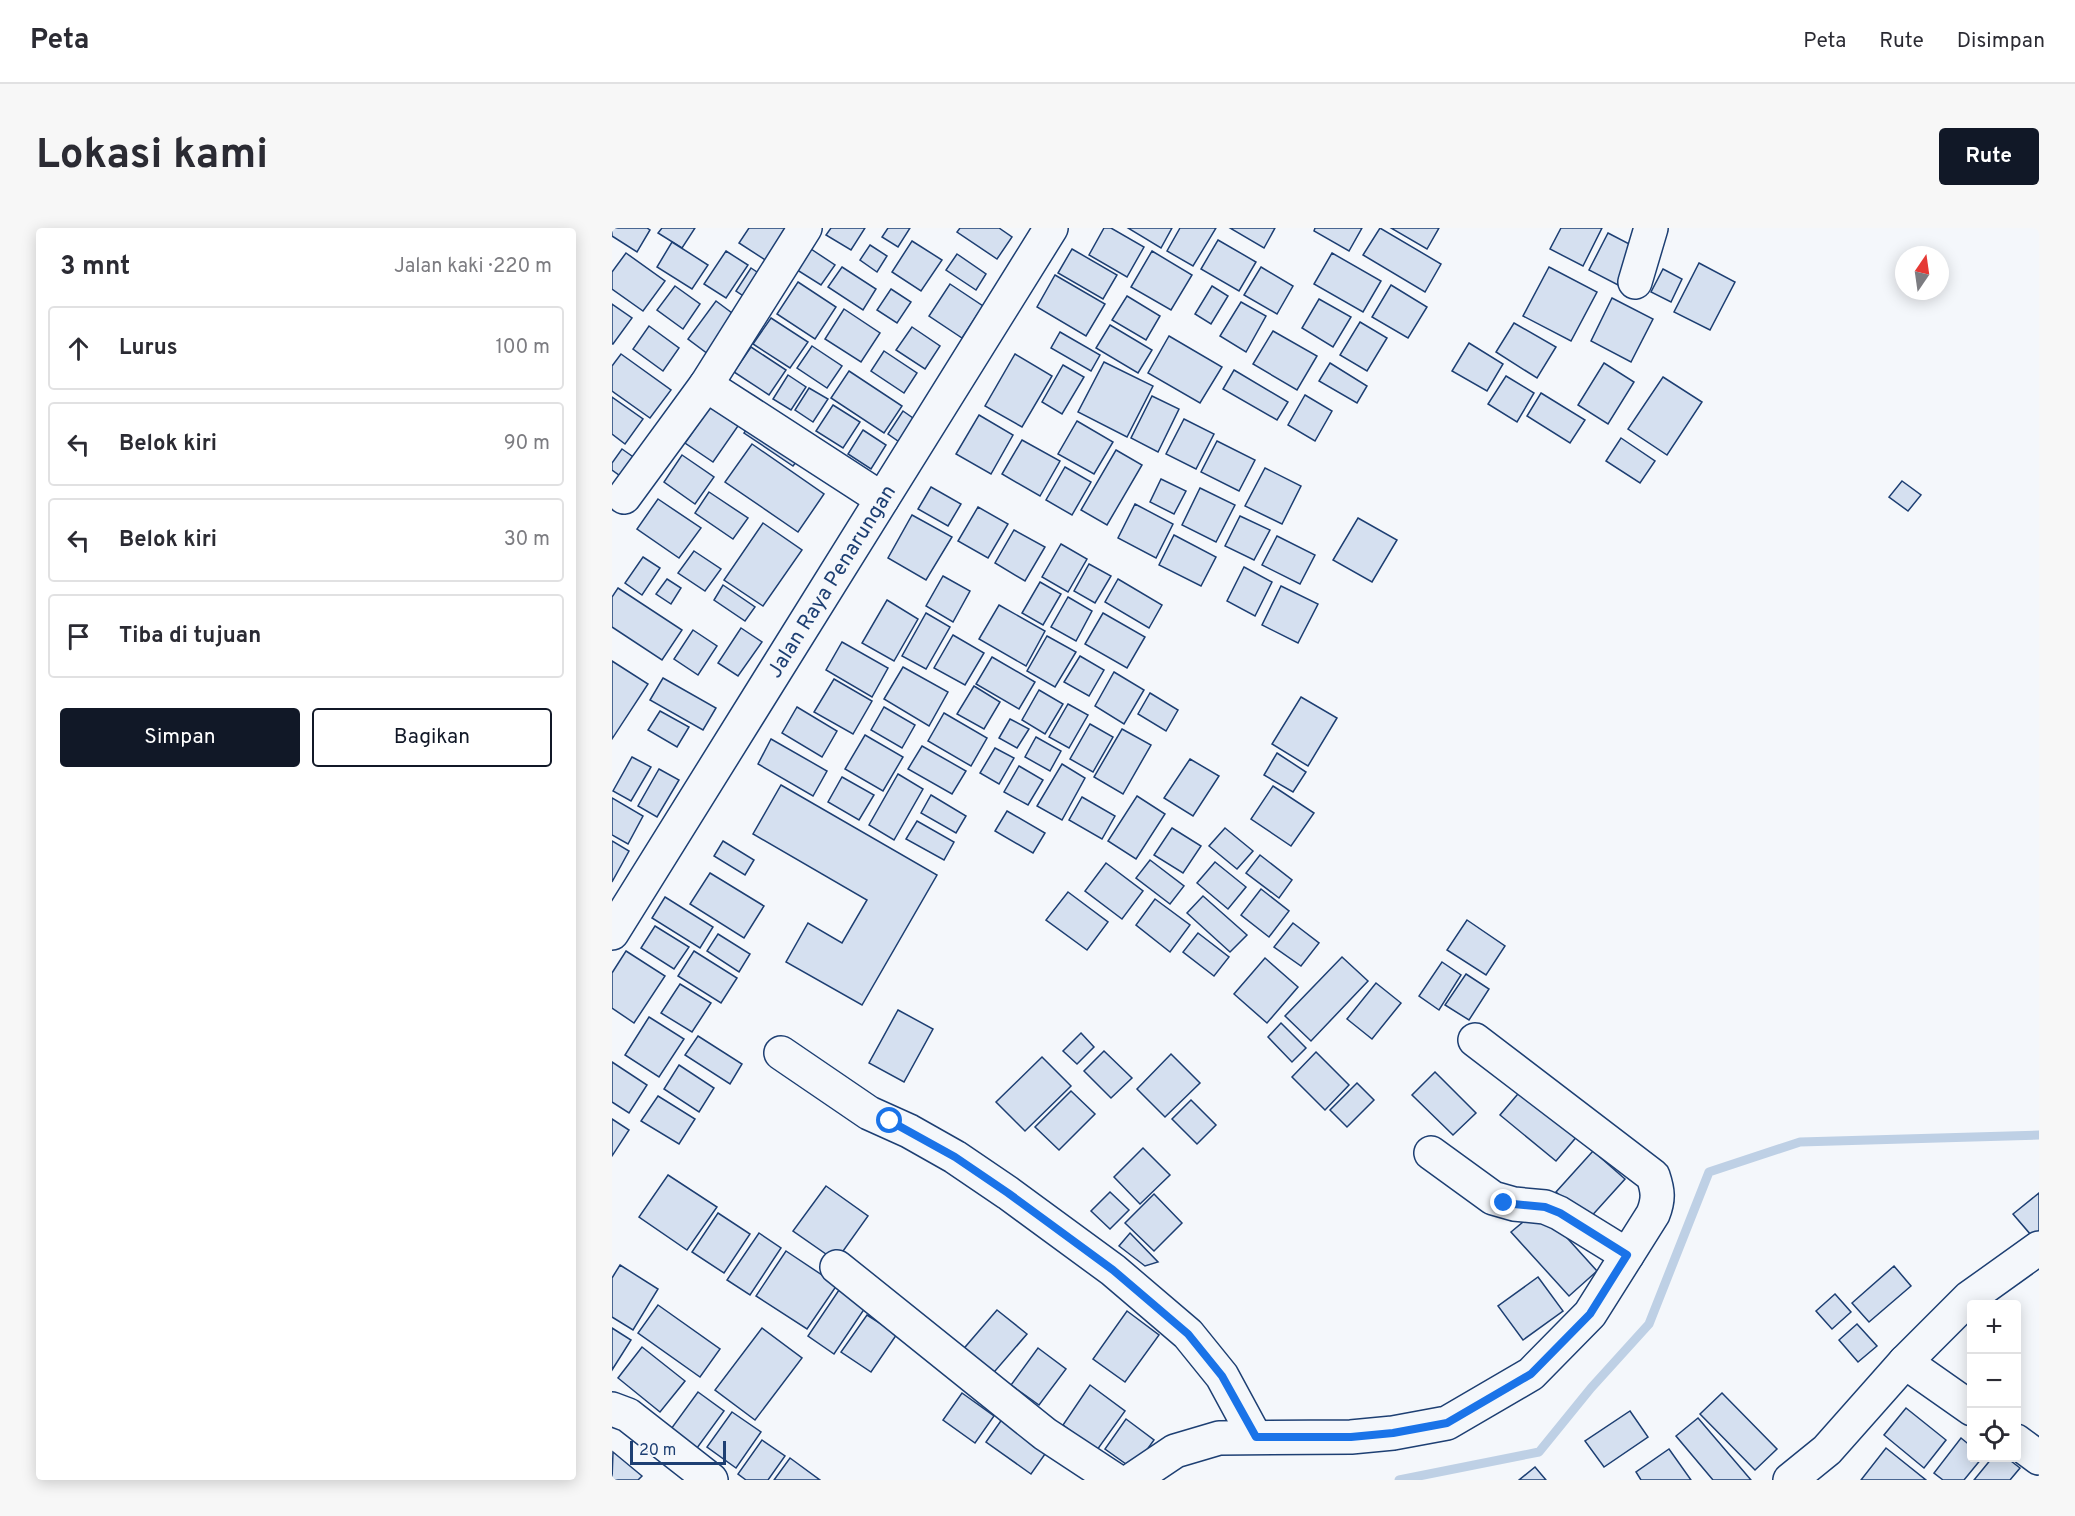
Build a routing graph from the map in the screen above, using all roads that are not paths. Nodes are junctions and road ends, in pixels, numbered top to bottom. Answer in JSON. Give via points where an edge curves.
{"nodes":[{"id":1,"x":805,"y":228,"type":"edge"},
{"id":2,"x":1051,"y":228,"type":"edge"},
{"id":3,"x":1651,"y":228,"type":"edge"},
{"id":4,"x":1635,"y":282,"type":"dead end"},
{"id":5,"x":706,"y":385,"type":"junction"},
{"id":6,"x":624,"y":497,"type":"dead end"},
{"id":7,"x":882,"y":499,"type":"junction"},
{"id":8,"x":612,"y":933,"type":"edge"},
{"id":9,"x":1475,"y":1040,"type":"dead end"},
{"id":10,"x":781,"y":1053,"type":"dead end"},
{"id":11,"x":1431,"y":1153,"type":"dead end"},
{"id":12,"x":2039,"y":1248,"type":"edge"},
{"id":13,"x":1627,"y":1255,"type":"junction"},
{"id":14,"x":837,"y":1267,"type":"dead end"},
{"id":15,"x":1905,"y":1362,"type":"junction"},
{"id":16,"x":1970,"y":1408,"type":"edge"},
{"id":17,"x":612,"y":1409,"type":"edge"},
{"id":18,"x":1256,"y":1437,"type":"junction"},
{"id":19,"x":2021,"y":1445,"type":"edge"},
{"id":20,"x":2039,"y":1458,"type":"edge"},
{"id":21,"x":711,"y":1480,"type":"edge"},
{"id":22,"x":1114,"y":1480,"type":"edge"},
{"id":23,"x":1131,"y":1480,"type":"edge"},
{"id":24,"x":1790,"y":1480,"type":"edge"}],
"edges":[{"from":1,"to":5,"type":"street"},
{"from":2,"to":7,"type":"street","name":"Jalan Raya Penarungan"},
{"from":3,"to":4,"type":"street"},
{"from":5,"to":6,"type":"street"},
{"from":5,"to":7,"type":"street"},
{"from":7,"to":8,"type":"street","name":"Jalan Raya Penarungan"},
{"from":9,"to":13,"type":"street","via":[[1653,1176],[1658,1201]]},
{"from":10,"to":18,"type":"street","via":[[869,1113],[955,1157],[1113,1270],[1188,1334],[1222,1376]]},
{"from":11,"to":13,"type":"street","via":[[1493,1198],[1560,1213]]},
{"from":12,"to":15,"type":"street","via":[[1969,1298]]},
{"from":13,"to":18,"type":"street","via":[[1590,1314],[1531,1374],[1447,1423],[1351,1437]]},
{"from":14,"to":22,"type":"street","via":[[1045,1434]]},
{"from":15,"to":16,"type":"street"},
{"from":15,"to":24,"type":"street","via":[[1827,1450]]},
{"from":17,"to":21,"type":"street","via":[[628,1415]]},
{"from":18,"to":23,"type":"street","via":[[1219,1438],[1175,1451]]},
{"from":19,"to":20,"type":"street"}]}
